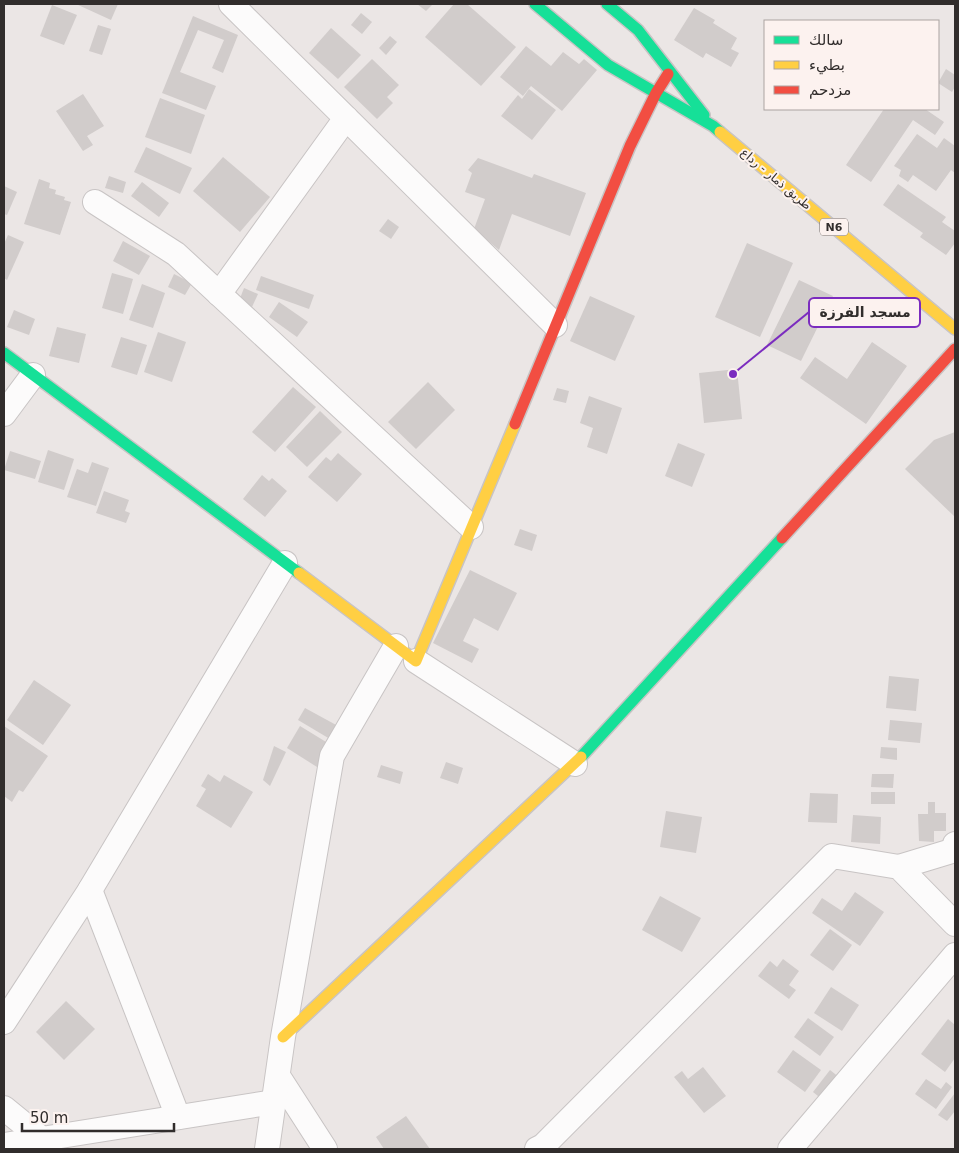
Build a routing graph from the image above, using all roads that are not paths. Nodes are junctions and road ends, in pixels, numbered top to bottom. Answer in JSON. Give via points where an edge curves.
{"nodes":[{"id":1,"x":231,"y":4,"type":"edge"},
{"id":2,"x":535,"y":4,"type":"edge"},
{"id":3,"x":606,"y":4,"type":"edge"},
{"id":4,"x":670,"y":71,"type":"junction"},
{"id":5,"x":656,"y":93,"type":"junction"},
{"id":6,"x":346,"y":118,"type":"junction"},
{"id":7,"x":712,"y":126,"type":"junction"},
{"id":8,"x":95,"y":202,"type":"dead end"},
{"id":9,"x":219,"y":294,"type":"junction"},
{"id":10,"x":555,"y":325,"type":"junction"},
{"id":11,"x":955,"y":329,"type":"edge"},
{"id":12,"x":955,"y":349,"type":"edge"},
{"id":13,"x":4,"y":353,"type":"edge"},
{"id":14,"x":33,"y":375,"type":"junction"},
{"id":15,"x":4,"y":414,"type":"edge"},
{"id":16,"x":471,"y":527,"type":"junction"},
{"id":17,"x":285,"y":564,"type":"junction"},
{"id":18,"x":396,"y":646,"type":"junction"},
{"id":19,"x":416,"y":661,"type":"junction"},
{"id":20,"x":575,"y":764,"type":"junction"},
{"id":21,"x":955,"y":844,"type":"edge"},
{"id":22,"x":899,"y":867,"type":"junction"},
{"id":23,"x":90,"y":890,"type":"junction"},
{"id":24,"x":955,"y":924,"type":"edge"},
{"id":25,"x":955,"y":955,"type":"edge"},
{"id":26,"x":4,"y":1022,"type":"edge"},
{"id":27,"x":284,"y":1037,"type":"junction"},
{"id":28,"x":278,"y":1076,"type":"junction"},
{"id":29,"x":274,"y":1102,"type":"junction"},
{"id":30,"x":4,"y":1108,"type":"edge"},
{"id":31,"x":178,"y":1117,"type":"junction"},
{"id":32,"x":42,"y":1139,"type":"junction"},
{"id":33,"x":4,"y":1145,"type":"edge"},
{"id":34,"x":542,"y":1148,"type":"edge"},
{"id":35,"x":267,"y":1149,"type":"edge"},
{"id":36,"x":324,"y":1149,"type":"edge"},
{"id":37,"x":790,"y":1149,"type":"edge"}],
"edges":[{"from":1,"to":6,"type":"street"},
{"from":2,"to":5,"type":"street","number":"N6","via":[[608,65]]},
{"from":3,"to":4,"type":"street","number":"N6","via":[[638,30]]},
{"from":4,"to":5,"type":"street"},
{"from":4,"to":7,"type":"street","number":"N6"},
{"from":5,"to":7,"type":"street","number":"N6"},
{"from":5,"to":10,"type":"street","via":[[630,146]]},
{"from":6,"to":9,"type":"street"},
{"from":6,"to":10,"type":"street"},
{"from":7,"to":11,"type":"street","name":"طريق ذمار - رداع","number":"N6"},
{"from":8,"to":9,"type":"street","via":[[176,254]]},
{"from":9,"to":16,"type":"street"},
{"from":10,"to":16,"type":"street"},
{"from":12,"to":20,"type":"street"},
{"from":13,"to":14,"type":"street"},
{"from":14,"to":15,"type":"street"},
{"from":14,"to":17,"type":"street"},
{"from":16,"to":19,"type":"street"},
{"from":17,"to":18,"type":"street"},
{"from":17,"to":23,"type":"street"},
{"from":18,"to":19,"type":"street"},
{"from":18,"to":27,"type":"street","via":[[332,756]]},
{"from":19,"to":20,"type":"street"},
{"from":20,"to":27,"type":"street"},
{"from":21,"to":22,"type":"street","via":[[954,850]]},
{"from":22,"to":24,"type":"street"},
{"from":22,"to":34,"type":"street","via":[[832,856]]},
{"from":23,"to":26,"type":"street"},
{"from":23,"to":31,"type":"street"},
{"from":25,"to":37,"type":"street"},
{"from":27,"to":28,"type":"street"},
{"from":28,"to":29,"type":"street"},
{"from":28,"to":36,"type":"street"},
{"from":29,"to":31,"type":"street"},
{"from":29,"to":35,"type":"street"},
{"from":30,"to":32,"type":"street"},
{"from":31,"to":32,"type":"street"},
{"from":32,"to":33,"type":"street"}]}
